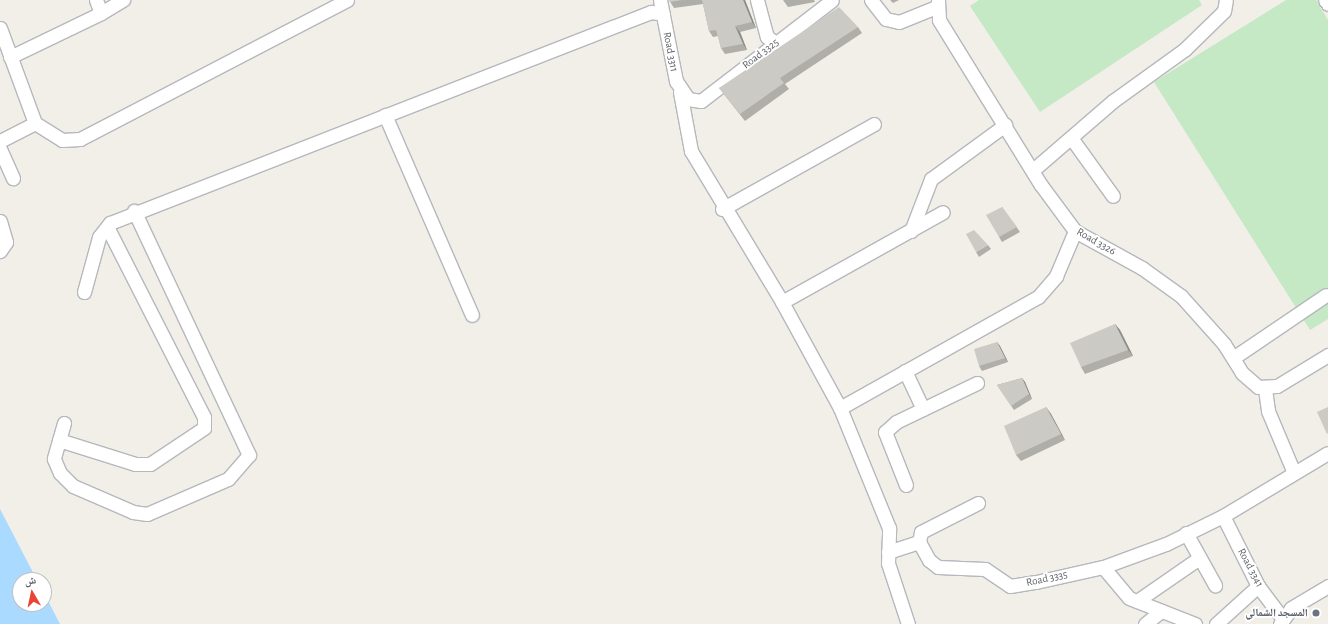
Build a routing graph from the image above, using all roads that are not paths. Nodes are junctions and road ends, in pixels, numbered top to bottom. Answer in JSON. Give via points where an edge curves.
{"nodes":[{"id":1,"x":96,"y":0,"type":"edge"},
{"id":2,"x":122,"y":0,"type":"edge"},
{"id":3,"x":347,"y":0,"type":"edge"},
{"id":4,"x":660,"y":0,"type":"edge"},
{"id":5,"x":757,"y":0,"type":"edge"},
{"id":6,"x":832,"y":0,"type":"edge"},
{"id":7,"x":871,"y":0,"type":"edge"},
{"id":8,"x":1226,"y":0,"type":"edge"},
{"id":9,"x":1325,"y":0,"type":"edge"},
{"id":10,"x":937,"y":4,"type":"edge"},
{"id":11,"x":1328,"y":4,"type":"edge"},
{"id":12,"x":101,"y":13,"type":"junction"},
{"id":13,"x":663,"y":14,"type":"junction"},
{"id":14,"x":0,"y":28,"type":"edge"},
{"id":15,"x":776,"y":43,"type":"junction"},
{"id":16,"x":10,"y":57,"type":"junction"},
{"id":17,"x":690,"y":98,"type":"junction"},
{"id":18,"x":385,"y":115,"type":"junction"},
{"id":19,"x":35,"y":123,"type":"junction"},
{"id":20,"x":874,"y":124,"type":"dead end"},
{"id":21,"x":1005,"y":126,"type":"junction"},
{"id":22,"x":687,"y":137,"type":"junction"},
{"id":23,"x":1072,"y":139,"type":"junction"},
{"id":24,"x":0,"y":141,"type":"edge"},
{"id":25,"x":0,"y":149,"type":"edge"},
{"id":26,"x":1033,"y":170,"type":"junction"},
{"id":27,"x":13,"y":178,"type":"dead end"},
{"id":28,"x":1113,"y":196,"type":"dead end"},
{"id":29,"x":722,"y":209,"type":"junction"},
{"id":30,"x":134,"y":211,"type":"junction"},
{"id":31,"x":943,"y":212,"type":"dead end"},
{"id":32,"x":0,"y":221,"type":"edge"},
{"id":33,"x":107,"y":227,"type":"junction"},
{"id":34,"x":910,"y":230,"type":"junction"},
{"id":35,"x":1075,"y":231,"type":"junction"},
{"id":36,"x":0,"y":251,"type":"edge"},
{"id":37,"x":84,"y":292,"type":"dead end"},
{"id":38,"x":1326,"y":295,"type":"dead end"},
{"id":39,"x":782,"y":302,"type":"junction"},
{"id":40,"x":472,"y":315,"type":"dead end"},
{"id":41,"x":1328,"y":355,"type":"edge"},
{"id":42,"x":1232,"y":358,"type":"junction"},
{"id":43,"x":905,"y":371,"type":"junction"},
{"id":44,"x":977,"y":384,"type":"dead end"},
{"id":45,"x":1271,"y":388,"type":"junction"},
{"id":46,"x":840,"y":408,"type":"junction"},
{"id":47,"x":923,"y":409,"type":"junction"},
{"id":48,"x":64,"y":423,"type":"dead end"},
{"id":49,"x":59,"y":440,"type":"junction"},
{"id":50,"x":1328,"y":453,"type":"edge"},
{"id":51,"x":1294,"y":473,"type":"junction"},
{"id":52,"x":906,"y":485,"type":"dead end"},
{"id":53,"x":978,"y":503,"type":"dead end"},
{"id":54,"x":1223,"y":516,"type":"junction"},
{"id":55,"x":1186,"y":533,"type":"junction"},
{"id":56,"x":919,"y":542,"type":"junction"},
{"id":57,"x":888,"y":552,"type":"junction"},
{"id":58,"x":1199,"y":558,"type":"junction"},
{"id":59,"x":1102,"y":567,"type":"junction"},
{"id":60,"x":1215,"y":585,"type":"dead end"},
{"id":61,"x":1258,"y":586,"type":"junction"},
{"id":62,"x":1328,"y":586,"type":"edge"},
{"id":63,"x":1137,"y":601,"type":"junction"},
{"id":64,"x":1162,"y":611,"type":"junction"},
{"id":65,"x":1281,"y":621,"type":"edge"},
{"id":66,"x":908,"y":624,"type":"edge"},
{"id":67,"x":1146,"y":624,"type":"edge"},
{"id":68,"x":1195,"y":624,"type":"edge"},
{"id":69,"x":1216,"y":624,"type":"edge"}],
"edges":[{"from":1,"to":12,"type":"street"},
{"from":2,"to":12,"type":"street"},
{"from":3,"to":19,"type":"street","via":[[80,140],[62,140]]},
{"from":4,"to":13,"type":"street","name":"Road 3311"},
{"from":5,"to":15,"type":"street","via":[[768,37]]},
{"from":6,"to":15,"type":"street","name":"Road 3325"},
{"from":7,"to":10,"type":"street","via":[[886,19],[899,22]]},
{"from":8,"to":23,"type":"street","via":[[1224,10],[1185,49],[1114,101]]},
{"from":9,"to":11,"type":"street"},
{"from":10,"to":21,"type":"street","name":"Road 3326","via":[[939,20]]},
{"from":12,"to":16,"type":"street"},
{"from":13,"to":17,"type":"street","name":"Road 3311"},
{"from":13,"to":18,"type":"street","via":[[651,12]]},
{"from":14,"to":16,"type":"street"},
{"from":15,"to":17,"type":"street","name":"Road 3325"},
{"from":16,"to":19,"type":"street"},
{"from":17,"to":22,"type":"street","name":"Road 3311"},
{"from":17,"to":22,"type":"street"},
{"from":18,"to":30,"type":"street"},
{"from":18,"to":40,"type":"street"},
{"from":19,"to":24,"type":"street"},
{"from":20,"to":29,"type":"street"},
{"from":21,"to":26,"type":"street","name":"Road 3326"},
{"from":21,"to":34,"type":"street","via":[[931,179]]},
{"from":22,"to":29,"type":"street","name":"Road 3311","via":[[690,151]]},
{"from":23,"to":26,"type":"street"},
{"from":23,"to":28,"type":"street"},
{"from":25,"to":27,"type":"street"},
{"from":26,"to":35,"type":"street","name":"Road 3326"},
{"from":29,"to":39,"type":"street","name":"Road 3311"},
{"from":30,"to":33,"type":"street"},
{"from":30,"to":49,"type":"street","via":[[249,455],[228,479],[148,514],[133,512],[73,486],[54,459]]},
{"from":31,"to":34,"type":"street"},
{"from":32,"to":36,"type":"street","via":[[6,242]]},
{"from":33,"to":37,"type":"street","via":[[99,237]]},
{"from":33,"to":49,"type":"street","via":[[204,417],[204,428],[150,464],[135,464]]},
{"from":34,"to":39,"type":"street"},
{"from":35,"to":42,"type":"street","name":"Road 3326","via":[[1142,268],[1182,296]]},
{"from":35,"to":43,"type":"street","via":[[1056,276],[1038,297]]},
{"from":38,"to":42,"type":"street"},
{"from":39,"to":46,"type":"street","name":"Road 3311"},
{"from":41,"to":45,"type":"street"},
{"from":42,"to":45,"type":"street","name":"Road 3326","via":[[1242,373]]},
{"from":43,"to":46,"type":"street"},
{"from":43,"to":47,"type":"street"},
{"from":44,"to":47,"type":"street"},
{"from":45,"to":51,"type":"street","via":[[1268,411]]},
{"from":46,"to":57,"type":"street","name":"Road 3311","via":[[883,507],[889,528]]},
{"from":47,"to":52,"type":"street","via":[[885,432]]},
{"from":48,"to":49,"type":"street"},
{"from":50,"to":51,"type":"street","name":"Road 3335"},
{"from":51,"to":54,"type":"street","name":"Road 3335"},
{"from":53,"to":56,"type":"street","via":[[921,532]]},
{"from":54,"to":55,"type":"street","name":"Road 3335"},
{"from":54,"to":61,"type":"street","name":"Road 3341"},
{"from":55,"to":58,"type":"street"},
{"from":55,"to":59,"type":"street","name":"Road 3335"},
{"from":56,"to":57,"type":"street"},
{"from":56,"to":59,"type":"street","name":"Road 3335","via":[[929,560],[938,567],[985,569],[1010,586]]},
{"from":57,"to":66,"type":"street","name":"Road 3311"},
{"from":58,"to":60,"type":"street"},
{"from":58,"to":63,"type":"street"},
{"from":59,"to":63,"type":"street","via":[[1124,594]]},
{"from":61,"to":65,"type":"street","name":"Road 3341"},
{"from":61,"to":69,"type":"street"},
{"from":62,"to":65,"type":"street"},
{"from":63,"to":64,"type":"street"},
{"from":64,"to":67,"type":"street"},
{"from":64,"to":68,"type":"street"}]}
